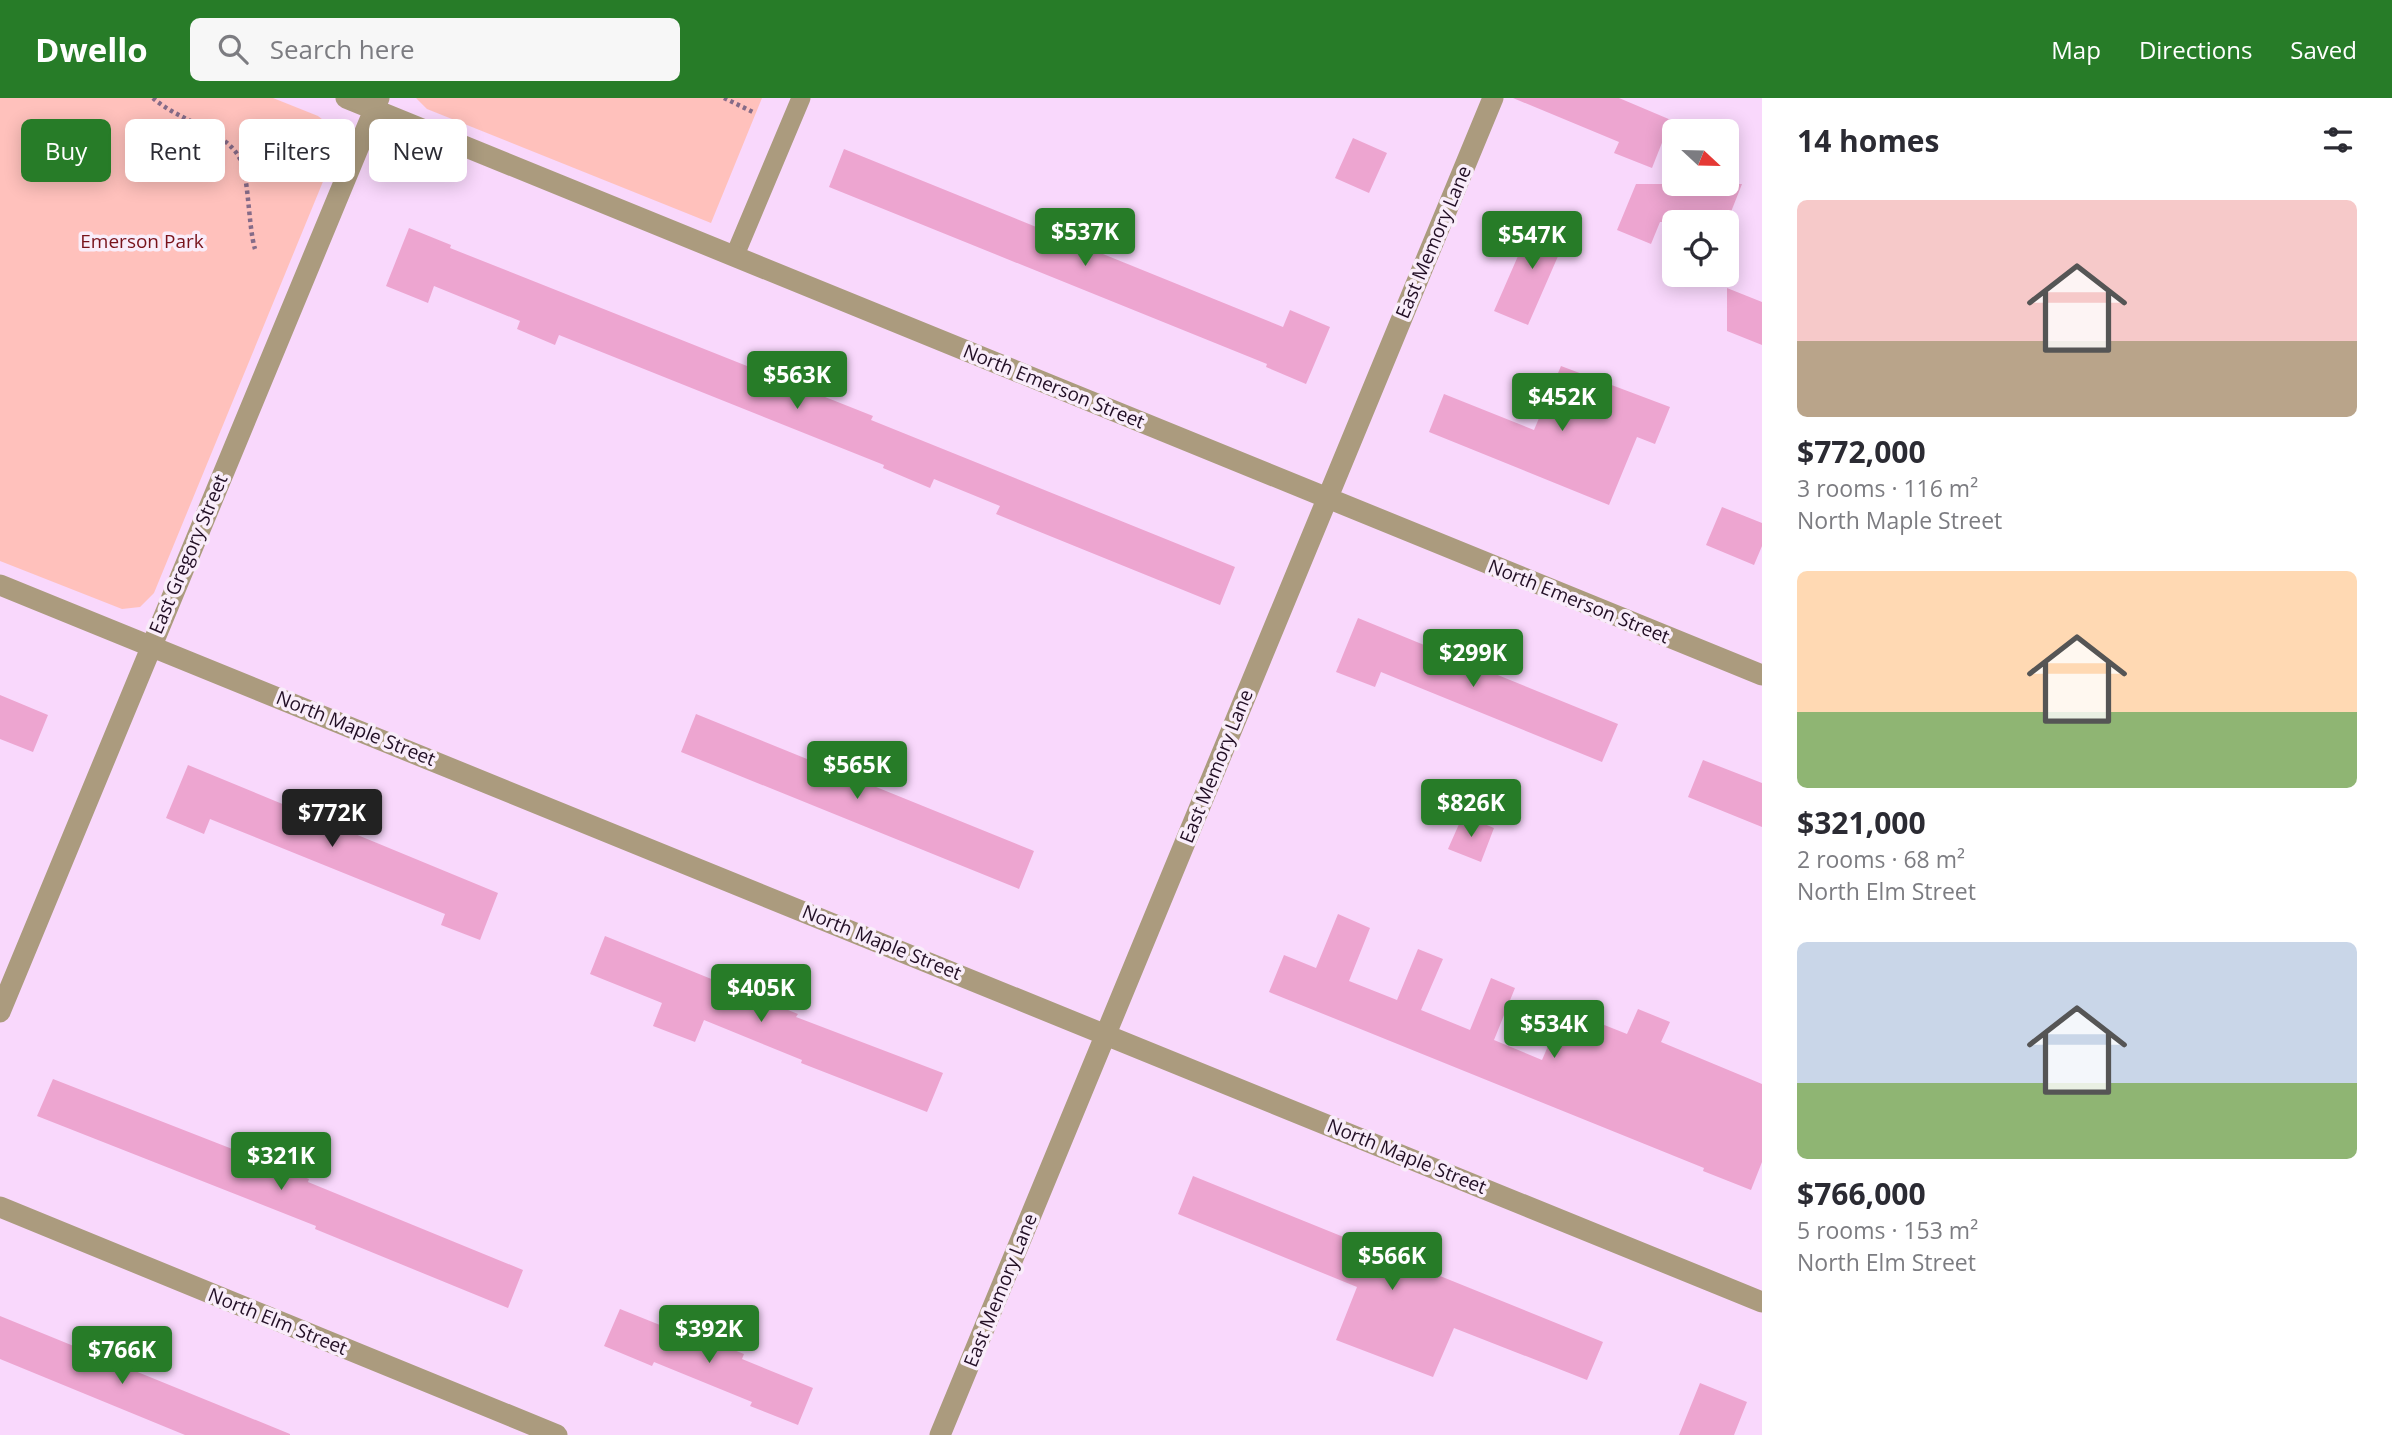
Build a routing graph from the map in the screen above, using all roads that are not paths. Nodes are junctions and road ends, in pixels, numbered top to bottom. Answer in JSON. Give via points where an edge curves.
{"nodes":[{"id":1,"x":346,"y":98,"type":"edge"},
{"id":2,"x":801,"y":98,"type":"edge"},
{"id":3,"x":1493,"y":98,"type":"edge"},
{"id":4,"x":377,"y":104,"type":"edge"},
{"id":5,"x":735,"y":255,"type":"junction"},
{"id":6,"x":1325,"y":498,"type":"junction"},
{"id":7,"x":0,"y":585,"type":"edge"},
{"id":8,"x":150,"y":645,"type":"junction"},
{"id":9,"x":1762,"y":675,"type":"edge"},
{"id":10,"x":0,"y":1012,"type":"edge"},
{"id":11,"x":1106,"y":1033,"type":"junction"},
{"id":12,"x":0,"y":1207,"type":"edge"},
{"id":13,"x":1762,"y":1301,"type":"edge"},
{"id":14,"x":557,"y":1435,"type":"edge"},
{"id":15,"x":940,"y":1435,"type":"edge"}],
"edges":[{"from":1,"to":4,"type":"street","name":"North Emerson Street"},
{"from":2,"to":5,"type":"lane"},
{"from":3,"to":6,"type":"street","name":"East Memory Lane"},
{"from":4,"to":5,"type":"street","name":"North Emerson Street"},
{"from":4,"to":8,"type":"street","name":"East Gregory Street"},
{"from":5,"to":6,"type":"street","name":"North Emerson Street"},
{"from":6,"to":9,"type":"street","name":"North Emerson Street"},
{"from":6,"to":11,"type":"street","name":"East Memory Lane"},
{"from":7,"to":8,"type":"street","name":"North Maple Street"},
{"from":8,"to":10,"type":"street","name":"East Gregory Street"},
{"from":8,"to":11,"type":"street","name":"North Maple Street"},
{"from":11,"to":13,"type":"street","name":"North Maple Street"},
{"from":11,"to":15,"type":"street","name":"East Memory Lane"},
{"from":12,"to":14,"type":"street","name":"North Elm Street"}]}
